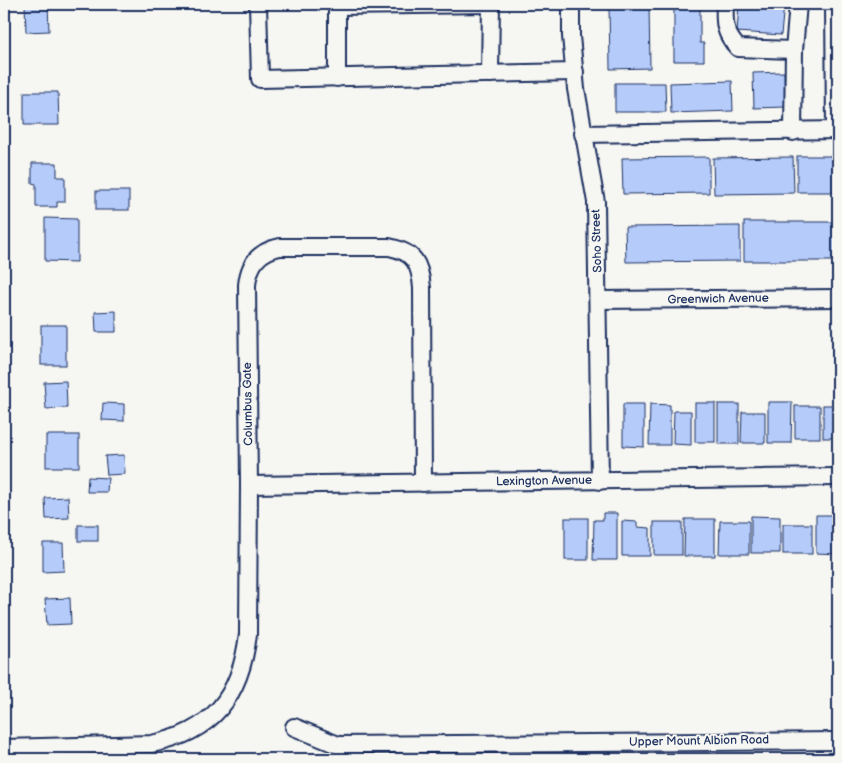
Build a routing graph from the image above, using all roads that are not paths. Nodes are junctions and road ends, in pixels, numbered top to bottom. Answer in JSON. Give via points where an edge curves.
{"nodes":[{"id":1,"x":258,"y":4,"type":"edge"},
{"id":2,"x":491,"y":4,"type":"edge"},
{"id":3,"x":571,"y":4,"type":"edge"},
{"id":4,"x":725,"y":4,"type":"edge"},
{"id":5,"x":798,"y":4,"type":"edge"},
{"id":6,"x":834,"y":4,"type":"edge"},
{"id":7,"x":337,"y":5,"type":"edge"},
{"id":8,"x":794,"y":50,"type":"junction"},
{"id":9,"x":574,"y":72,"type":"junction"},
{"id":10,"x":490,"y":74,"type":"junction"},
{"id":11,"x":337,"y":78,"type":"junction"},
{"id":12,"x":837,"y":130,"type":"edge"},
{"id":13,"x":793,"y":132,"type":"junction"},
{"id":14,"x":583,"y":134,"type":"junction"},
{"id":15,"x":838,"y":298,"type":"edge"},
{"id":16,"x":598,"y":300,"type":"junction"},
{"id":17,"x":838,"y":477,"type":"edge"},
{"id":18,"x":600,"y":481,"type":"junction"},
{"id":19,"x":423,"y":482,"type":"junction"},
{"id":20,"x":249,"y":485,"type":"junction"},
{"id":21,"x":294,"y":727,"type":"dead end"},
{"id":22,"x":838,"y":740,"type":"edge"},
{"id":23,"x":4,"y":748,"type":"edge"},
{"id":24,"x":125,"y":752,"type":"edge"}],
"edges":[{"from":1,"to":11,"type":"street","via":[[260,79]]},
{"from":2,"to":7,"type":"street"},
{"from":2,"to":10,"type":"street"},
{"from":3,"to":9,"type":"street","name":"Soho Street"},
{"from":4,"to":8,"type":"street","via":[[724,24],[728,38],[738,48]]},
{"from":5,"to":8,"type":"street"},
{"from":6,"to":12,"type":"street"},
{"from":7,"to":11,"type":"street"},
{"from":8,"to":13,"type":"street"},
{"from":9,"to":10,"type":"street"},
{"from":9,"to":14,"type":"street","name":"Soho Street"},
{"from":10,"to":11,"type":"street"},
{"from":12,"to":13,"type":"street"},
{"from":13,"to":14,"type":"street"},
{"from":14,"to":16,"type":"street","name":"Soho Street","via":[[596,202]]},
{"from":15,"to":16,"type":"street","name":"Greenwich Avenue"},
{"from":16,"to":18,"type":"street","name":"Soho Street"},
{"from":17,"to":18,"type":"street","name":"Lexington Avenue"},
{"from":18,"to":19,"type":"street","name":"Lexington Avenue"},
{"from":19,"to":20,"type":"street","name":"Lexington Avenue"},
{"from":19,"to":20,"type":"street","name":"Columbus Gate","via":[[422,288],[418,265],[402,250],[389,248],[280,247],[271,248],[259,256],[248,277]]},
{"from":20,"to":24,"type":"street","name":"Columbus Gate","via":[[248,634],[244,663],[234,690],[209,719],[193,731],[174,740]]},
{"from":21,"to":22,"type":"street","name":"Upper Mount Albion Road","via":[[338,744]]},
{"from":23,"to":24,"type":"street","name":"Columbus Gate"}]}
